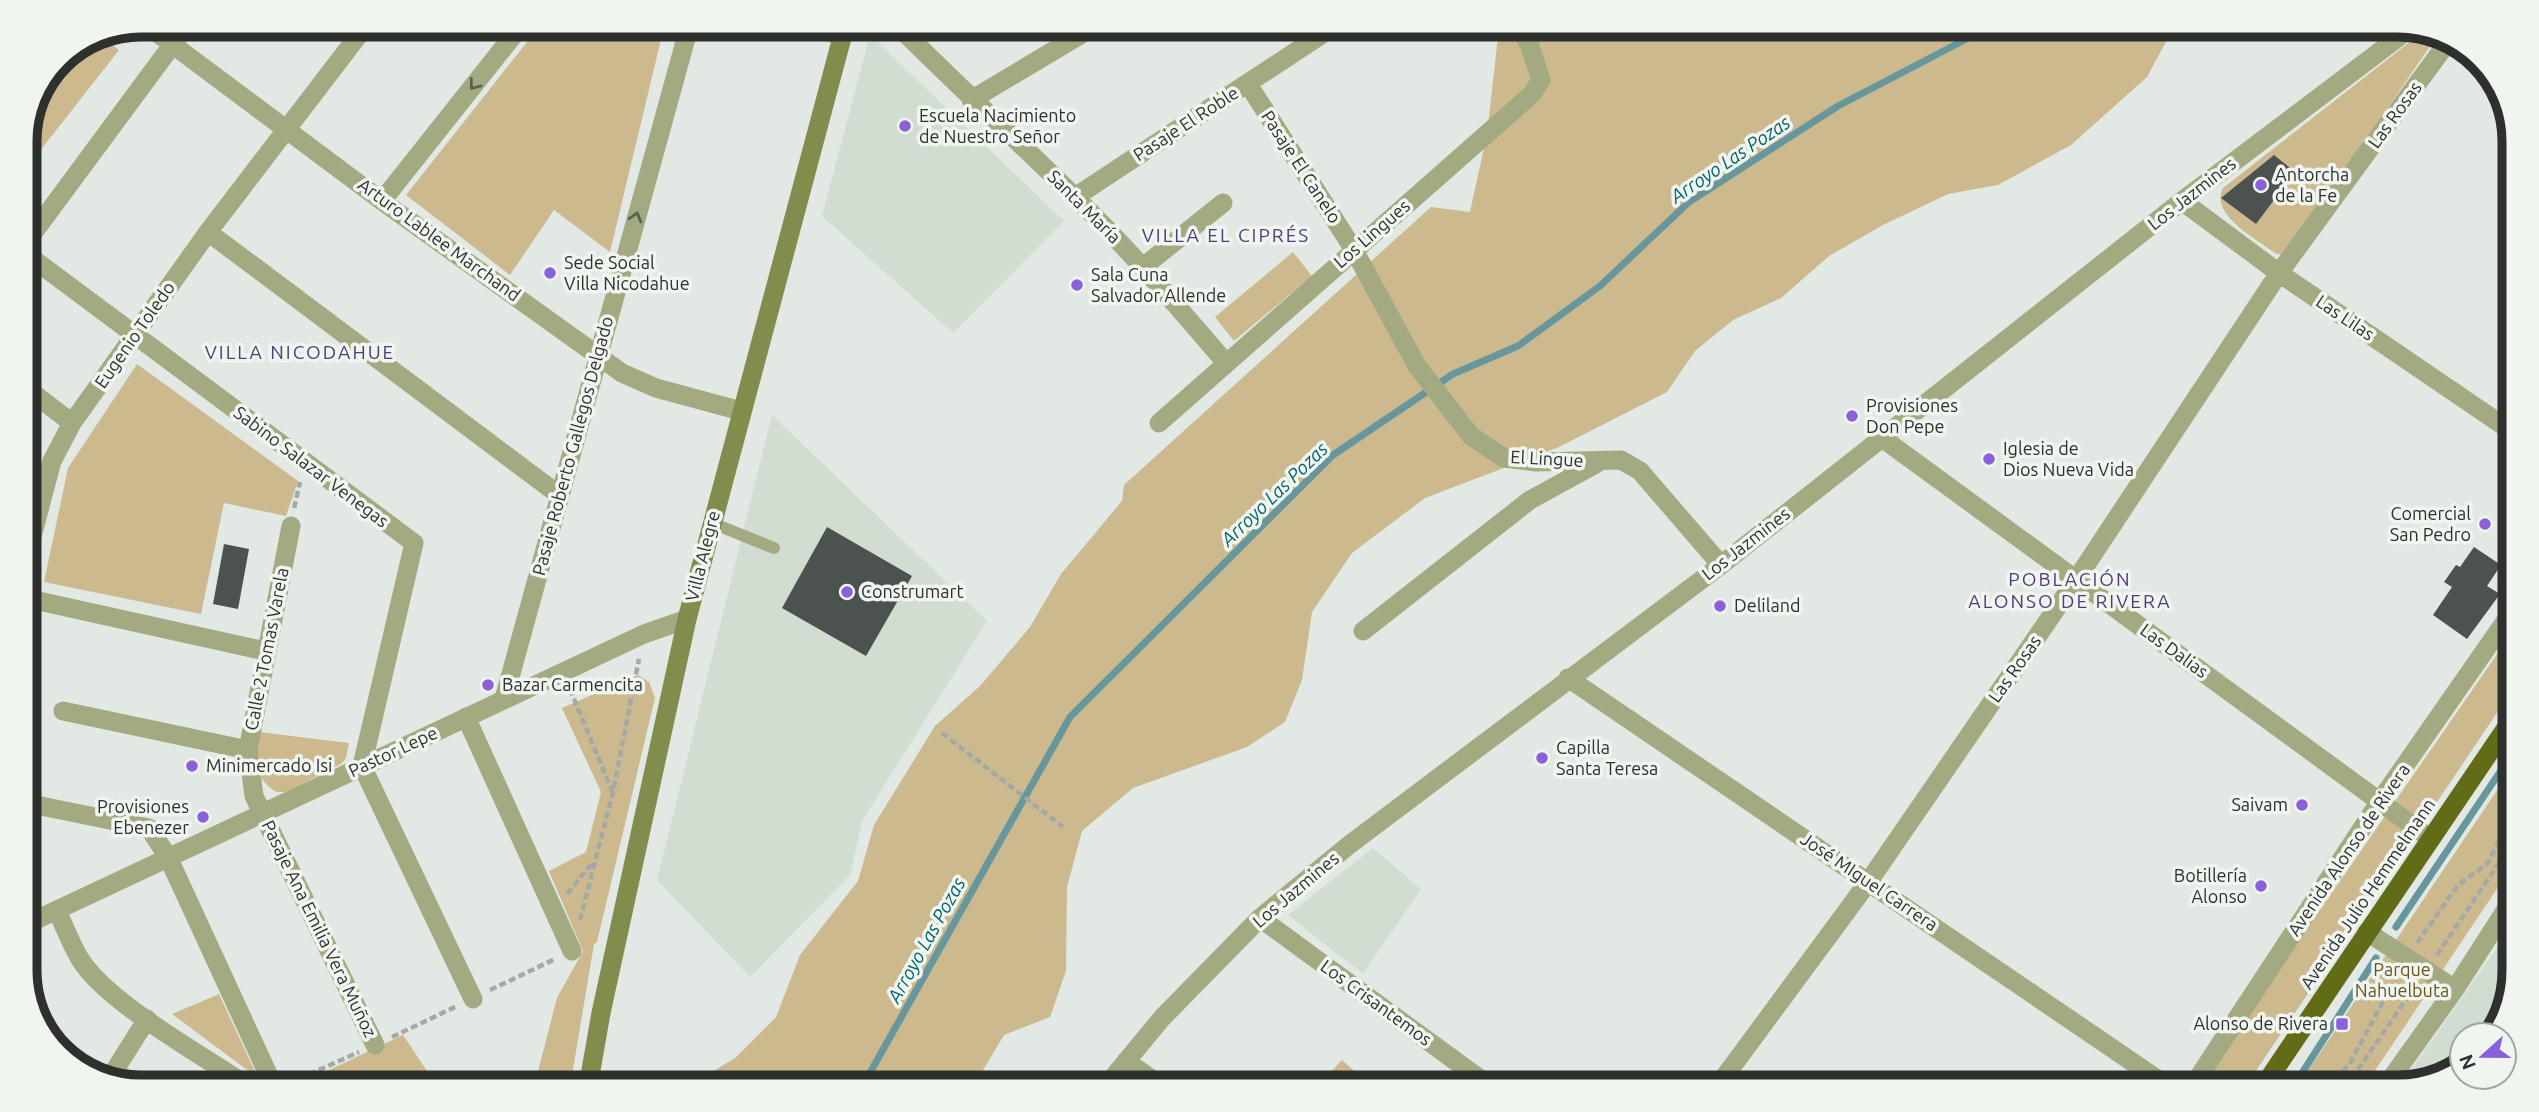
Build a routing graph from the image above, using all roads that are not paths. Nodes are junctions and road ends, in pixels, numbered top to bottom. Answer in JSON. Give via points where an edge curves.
{"nodes":[{"id":1,"x":170,"y":37,"type":"edge"},
{"id":2,"x":357,"y":37,"type":"edge"},
{"id":3,"x":512,"y":37,"type":"edge"},
{"id":4,"x":686,"y":37,"type":"edge"},
{"id":5,"x":843,"y":37,"type":"edge"},
{"id":6,"x":909,"y":37,"type":"edge"},
{"id":7,"x":1077,"y":37,"type":"edge"},
{"id":8,"x":1317,"y":37,"type":"edge"},
{"id":9,"x":1525,"y":37,"type":"edge"},
{"id":10,"x":2399,"y":37,"type":"edge"},
{"id":11,"x":2444,"y":48,"type":"edge"},
{"id":12,"x":1248,"y":84,"type":"junction"},
{"id":13,"x":971,"y":100,"type":"junction"},
{"id":14,"x":286,"y":128,"type":"junction"},
{"id":15,"x":1075,"y":197,"type":"junction"},
{"id":16,"x":382,"y":201,"type":"junction"},
{"id":17,"x":2182,"y":201,"type":"junction"},
{"id":18,"x":1223,"y":203,"type":"dead end"},
{"id":19,"x":37,"y":227,"type":"edge"},
{"id":20,"x":208,"y":232,"type":"junction"},
{"id":21,"x":1354,"y":250,"type":"junction"},
{"id":22,"x":37,"y":262,"type":"edge"},
{"id":23,"x":1143,"y":267,"type":"junction"},
{"id":24,"x":2279,"y":273,"type":"junction"},
{"id":25,"x":135,"y":337,"type":"junction"},
{"id":26,"x":597,"y":353,"type":"junction"},
{"id":27,"x":1226,"y":363,"type":"junction"},
{"id":28,"x":37,"y":396,"type":"edge"},
{"id":29,"x":741,"y":411,"type":"junction"},
{"id":30,"x":1159,"y":423,"type":"dead end"},
{"id":31,"x":72,"y":424,"type":"junction"},
{"id":32,"x":2502,"y":424,"type":"edge"},
{"id":33,"x":1882,"y":438,"type":"junction"},
{"id":34,"x":1600,"y":462,"type":"junction"},
{"id":35,"x":37,"y":490,"type":"edge"},
{"id":36,"x":559,"y":495,"type":"junction"},
{"id":37,"x":712,"y":523,"type":"junction"},
{"id":38,"x":290,"y":526,"type":"road end"},
{"id":39,"x":774,"y":548,"type":"dead end"},
{"id":40,"x":1721,"y":565,"type":"junction"},
{"id":41,"x":2076,"y":580,"type":"junction"},
{"id":42,"x":37,"y":601,"type":"edge"},
{"id":43,"x":687,"y":619,"type":"junction"},
{"id":44,"x":2502,"y":627,"type":"edge"},
{"id":45,"x":1363,"y":631,"type":"dead end"},
{"id":46,"x":265,"y":651,"type":"junction"},
{"id":47,"x":1568,"y":678,"type":"junction"},
{"id":48,"x":504,"y":699,"type":"junction"},
{"id":49,"x":63,"y":712,"type":"dead end"},
{"id":50,"x":466,"y":718,"type":"junction"},
{"id":51,"x":2502,"y":734,"type":"edge"},
{"id":52,"x":248,"y":750,"type":"junction"},
{"id":53,"x":362,"y":766,"type":"junction"},
{"id":54,"x":2380,"y":801,"type":"junction"},
{"id":55,"x":41,"y":806,"type":"dead end"},
{"id":56,"x":264,"y":813,"type":"junction"},
{"id":57,"x":2431,"y":839,"type":"junction"},
{"id":58,"x":168,"y":857,"type":"junction"},
{"id":59,"x":1868,"y":881,"type":"junction"},
{"id":60,"x":57,"y":910,"type":"junction"},
{"id":61,"x":2502,"y":916,"type":"edge"},
{"id":62,"x":1260,"y":918,"type":"junction"},
{"id":63,"x":37,"y":919,"type":"edge"},
{"id":64,"x":2367,"y":932,"type":"junction"},
{"id":65,"x":572,"y":951,"type":"road end"},
{"id":66,"x":2455,"y":989,"type":"junction"},
{"id":67,"x":473,"y":999,"type":"road end"},
{"id":68,"x":147,"y":1019,"type":"junction"},
{"id":69,"x":375,"y":1045,"type":"road end"},
{"id":70,"x":1126,"y":1061,"type":"junction"},
{"id":71,"x":114,"y":1071,"type":"edge"},
{"id":72,"x":219,"y":1075,"type":"edge"},
{"id":73,"x":271,"y":1075,"type":"edge"},
{"id":74,"x":590,"y":1075,"type":"edge"},
{"id":75,"x":1115,"y":1075,"type":"edge"},
{"id":76,"x":1146,"y":1075,"type":"edge"},
{"id":77,"x":1475,"y":1075,"type":"edge"},
{"id":78,"x":1726,"y":1075,"type":"edge"},
{"id":79,"x":2151,"y":1075,"type":"edge"},
{"id":80,"x":2200,"y":1075,"type":"edge"},
{"id":81,"x":2271,"y":1075,"type":"edge"},
{"id":82,"x":2394,"y":1075,"type":"edge"}],
"edges":[{"from":1,"to":14,"type":"street","name":"Arturo Lablee Marchand"},
{"from":1,"to":19,"type":"street"},
{"from":2,"to":14,"type":"street","name":"Eugenio Toledo"},
{"from":3,"to":16,"type":"street","one_way":true},
{"from":26,"to":4,"type":"street","name":"Pasaje Roberto Gallegos Delgado","one_way":true},
{"from":5,"to":29,"type":"main road","name":"Villa Alegre"},
{"from":6,"to":13,"type":"street","name":"Santa María"},
{"from":7,"to":13,"type":"street"},
{"from":8,"to":12,"type":"street","name":"Pasaje El Roble"},
{"from":9,"to":21,"type":"street","name":"Los Lingues","via":[[1541,80],[1532,94]]},
{"from":10,"to":17,"type":"street","name":"Los Jazmines"},
{"from":11,"to":24,"type":"street","name":"Las Rosas"},
{"from":12,"to":15,"type":"street","name":"Pasaje El Roble"},
{"from":12,"to":21,"type":"street","name":"Pasaje El Canelo"},
{"from":13,"to":15,"type":"street","name":"Santa María"},
{"from":14,"to":16,"type":"street","name":"Arturo Lablee Marchand"},
{"from":14,"to":20,"type":"street","name":"Eugenio Toledo"},
{"from":15,"to":23,"type":"street","name":"Santa María"},
{"from":16,"to":26,"type":"street","name":"Arturo Lablee Marchand"},
{"from":17,"to":24,"type":"street","name":"Las Lilas"},
{"from":17,"to":33,"type":"street","name":"Los Jazmines"},
{"from":18,"to":23,"type":"street"},
{"from":20,"to":25,"type":"street","name":"Eugenio Toledo"},
{"from":20,"to":36,"type":"street"},
{"from":21,"to":27,"type":"street","name":"Los Lingues"},
{"from":21,"to":34,"type":"street","name":"El Lingue","via":[[1417,366],[1471,436],[1504,458]]},
{"from":22,"to":25,"type":"street","name":"Sabino Salazar Venegas"},
{"from":23,"to":27,"type":"street","name":"Santa María"},
{"from":24,"to":32,"type":"street","name":"Las Lilas"},
{"from":24,"to":41,"type":"street","name":"Las Rosas"},
{"from":25,"to":31,"type":"street","name":"Eugenio Toledo"},
{"from":25,"to":53,"type":"street","name":"Sabino Salazar Venegas","via":[[414,543]]},
{"from":26,"to":29,"type":"street","name":"Arturo Lablee Marchand","via":[[622,373],[656,388]]},
{"from":26,"to":36,"type":"street","name":"Pasaje Roberto Gallegos Delgado"},
{"from":27,"to":30,"type":"street","name":"Los Lingues"},
{"from":28,"to":31,"type":"street"},
{"from":29,"to":37,"type":"main road","name":"Villa Alegre"},
{"from":31,"to":35,"type":"street","name":"Eugenio Toledo"},
{"from":33,"to":40,"type":"street","name":"Los Jazmines"},
{"from":33,"to":41,"type":"street","name":"Las Dalias"},
{"from":34,"to":40,"type":"street","name":"El Lingue","via":[[1621,460],[1640,471]]},
{"from":34,"to":45,"type":"street","via":[[1530,500]]},
{"from":36,"to":48,"type":"street","name":"Pasaje Roberto Gallegos Delgado"},
{"from":37,"to":39,"type":"lane"},
{"from":37,"to":43,"type":"main road","name":"Villa Alegre"},
{"from":38,"to":46,"type":"street","name":"Calle 2 Tomas Varela"},
{"from":40,"to":47,"type":"street","name":"Los Jazmines"},
{"from":41,"to":54,"type":"street","name":"Las Dalias"},
{"from":41,"to":59,"type":"street","name":"Las Rosas"},
{"from":42,"to":46,"type":"street"},
{"from":43,"to":48,"type":"street","name":"Pastor Lepe"},
{"from":43,"to":74,"type":"main road","name":"Villa Alegre"},
{"from":44,"to":54,"type":"street","name":"Avenida Alonso de Rivera"},
{"from":46,"to":52,"type":"street","name":"Calle 2 Tomas Varela"},
{"from":47,"to":59,"type":"street","name":"José MIguel Carrera"},
{"from":47,"to":62,"type":"street","name":"Los Jazmines"},
{"from":48,"to":50,"type":"street","name":"Pastor Lepe"},
{"from":49,"to":52,"type":"street"},
{"from":50,"to":53,"type":"street","name":"Pastor Lepe"},
{"from":50,"to":65,"type":"street"},
{"from":51,"to":57,"type":"highway","name":"Avenida Julio Hemmelmann"},
{"from":52,"to":56,"type":"street","name":"Calle 2 Tomas Varela","via":[[254,796]]},
{"from":53,"to":56,"type":"street","name":"Pastor Lepe"},
{"from":53,"to":67,"type":"street"},
{"from":54,"to":57,"type":"street","name":"Las Dalias"},
{"from":54,"to":80,"type":"street","name":"Avenida Alonso de Rivera"},
{"from":55,"to":58,"type":"street","via":[[149,828]]},
{"from":56,"to":58,"type":"street","name":"Pastor Lepe"},
{"from":56,"to":69,"type":"street","name":"Pasaje Ana Emilia Vera Muñoz"},
{"from":57,"to":64,"type":"highway","name":"Avenida Julio Hemmelmann"},
{"from":58,"to":60,"type":"street","name":"Pastor Lepe"},
{"from":58,"to":73,"type":"street"},
{"from":59,"to":78,"type":"street","name":"Las Rosas"},
{"from":59,"to":79,"type":"street","name":"José MIguel Carrera"},
{"from":60,"to":63,"type":"street","name":"Pastor Lepe"},
{"from":60,"to":68,"type":"street","via":[[80,959],[94,977]]},
{"from":61,"to":66,"type":"street"},
{"from":62,"to":70,"type":"street","name":"Los Jazmines"},
{"from":62,"to":77,"type":"street","name":"Los Crisantemos"},
{"from":64,"to":66,"type":"street"},
{"from":64,"to":81,"type":"highway","name":"Avenida Julio Hemmelmann"},
{"from":66,"to":82,"type":"street"},
{"from":68,"to":71,"type":"street"},
{"from":68,"to":72,"type":"street"},
{"from":70,"to":75,"type":"street","name":"Los Jazmines"},
{"from":70,"to":76,"type":"street"}]}
